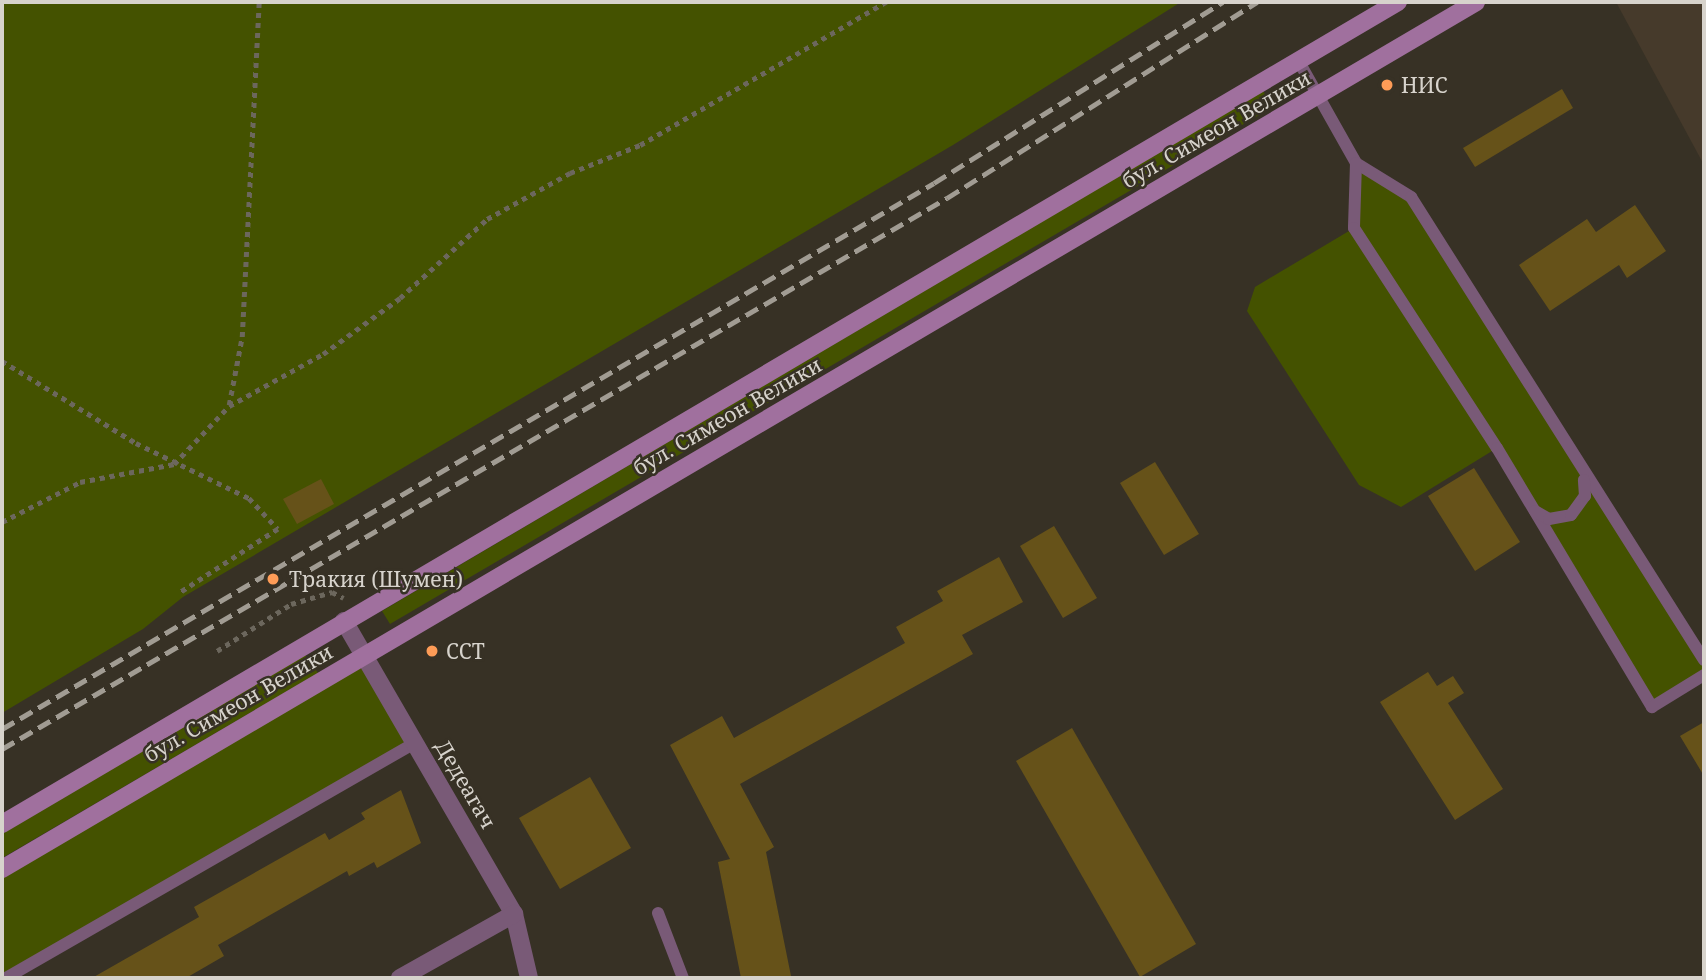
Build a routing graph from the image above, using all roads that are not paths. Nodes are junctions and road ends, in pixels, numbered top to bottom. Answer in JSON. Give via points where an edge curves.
{"nodes":[{"id":1,"x":1398,"y":2,"type":"edge"},
{"id":2,"x":1476,"y":2,"type":"edge"},
{"id":3,"x":1297,"y":60,"type":"junction"},
{"id":4,"x":1317,"y":96,"type":"junction"},
{"id":5,"x":1356,"y":163,"type":"junction"},
{"id":6,"x":1584,"y":479,"type":"junction"},
{"id":7,"x":1535,"y":511,"type":"junction"},
{"id":8,"x":344,"y":621,"type":"junction"},
{"id":9,"x":366,"y":654,"type":"junction"},
{"id":10,"x":1704,"y":660,"type":"edge"},
{"id":11,"x":1704,"y":675,"type":"edge"},
{"id":12,"x":416,"y":742,"type":"junction"},
{"id":13,"x":2,"y":824,"type":"edge"},
{"id":14,"x":2,"y":869,"type":"edge"},
{"id":15,"x":658,"y":913,"type":"dead end"},
{"id":16,"x":514,"y":914,"type":"junction"},
{"id":17,"x":6,"y":978,"type":"edge"},
{"id":18,"x":400,"y":978,"type":"edge"},
{"id":19,"x":528,"y":978,"type":"edge"},
{"id":20,"x":683,"y":978,"type":"edge"}],
"edges":[{"from":1,"to":3,"type":"main road","name":"бул. Симеон Велики"},
{"from":2,"to":4,"type":"main road","name":"бул. Симеон Велики"},
{"from":3,"to":4,"type":"lane"},
{"from":3,"to":8,"type":"main road","name":"бул. Симеон Велики"},
{"from":4,"to":5,"type":"lane"},
{"from":4,"to":9,"type":"main road","name":"бул. Симеон Велики"},
{"from":5,"to":6,"type":"lane","via":[[1411,197]]},
{"from":5,"to":7,"type":"lane","via":[[1354,228]]},
{"from":6,"to":7,"type":"lane","via":[[1585,496],[1571,515],[1549,519]]},
{"from":6,"to":10,"type":"lane"},
{"from":7,"to":11,"type":"lane","via":[[1652,707]]},
{"from":8,"to":9,"type":"street","name":"Дедеагач"},
{"from":8,"to":13,"type":"main road","name":"бул. Симеон Велики"},
{"from":9,"to":12,"type":"street","name":"Дедеагач"},
{"from":9,"to":14,"type":"main road","name":"бул. Симеон Велики"},
{"from":12,"to":16,"type":"street","name":"Дедеагач"},
{"from":12,"to":17,"type":"lane"},
{"from":15,"to":20,"type":"lane"},
{"from":16,"to":18,"type":"street"},
{"from":16,"to":19,"type":"street","name":"Дедеагач"}]}
